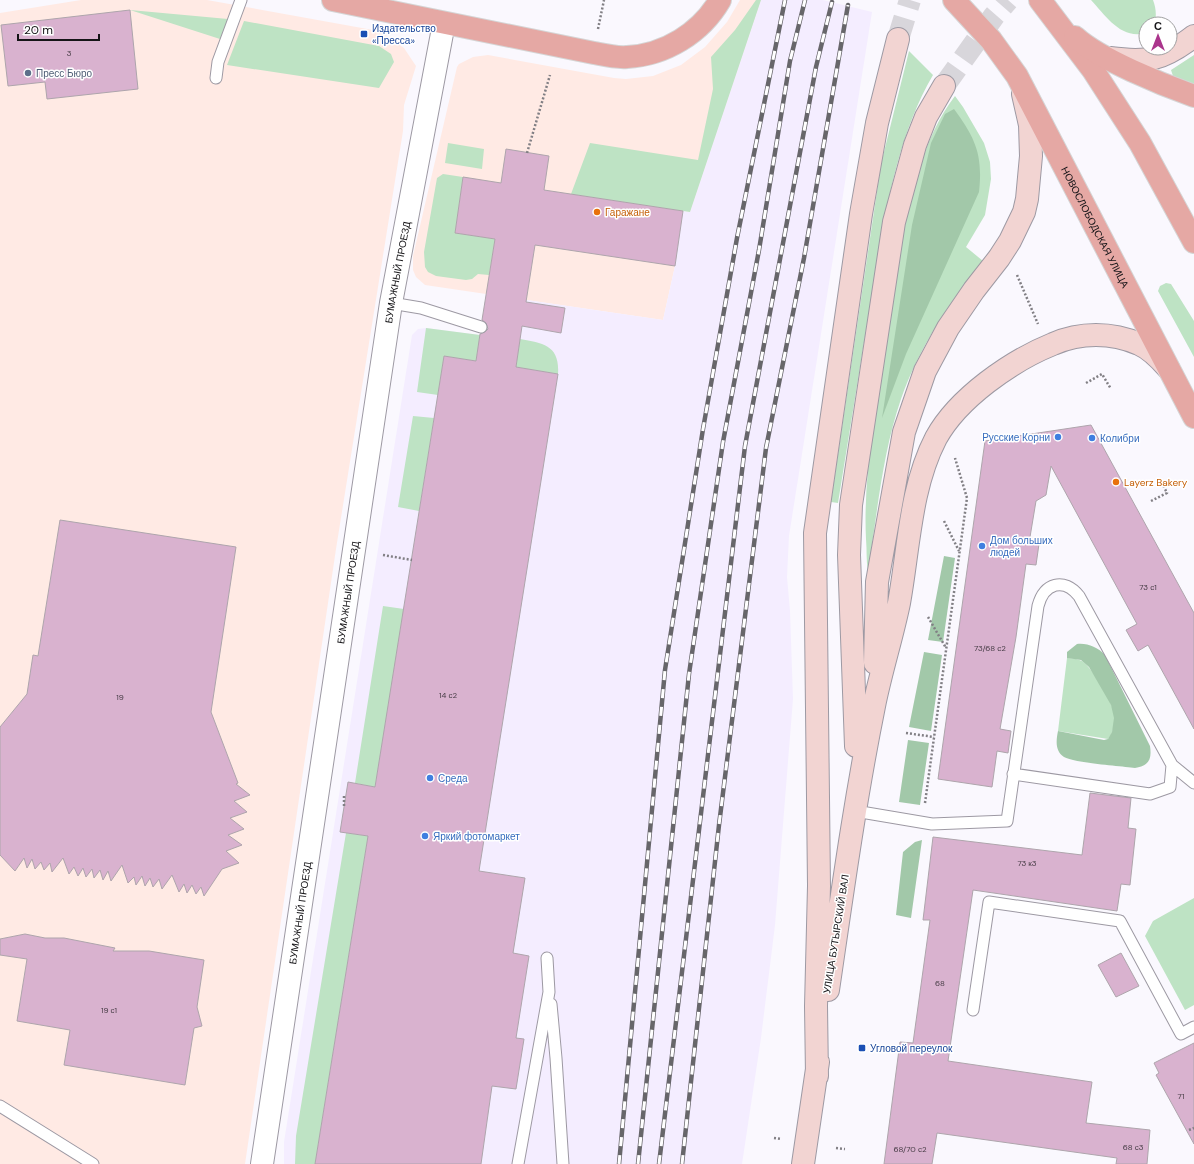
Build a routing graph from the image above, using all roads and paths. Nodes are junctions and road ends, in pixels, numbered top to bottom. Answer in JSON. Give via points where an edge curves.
{"nodes":[{"id":1,"x":241,"y":0,"type":"edge"},
{"id":2,"x":333,"y":0,"type":"edge"},
{"id":3,"x":604,"y":0,"type":"edge"},
{"id":4,"x":720,"y":0,"type":"edge"},
{"id":5,"x":936,"y":0,"type":"edge"},
{"id":6,"x":954,"y":0,"type":"edge"},
{"id":7,"x":1046,"y":8,"type":"edge"},
{"id":8,"x":971,"y":19,"type":"junction"},
{"id":9,"x":444,"y":23,"type":"junction"},
{"id":10,"x":598,"y":30,"type":"dead end"},
{"id":11,"x":1194,"y":36,"type":"edge"},
{"id":12,"x":898,"y":39,"type":"tunnel mouth"},
{"id":13,"x":1110,"y":58,"type":"junction"},
{"id":14,"x":550,"y":75,"type":"dead end"},
{"id":15,"x":1017,"y":76,"type":"junction"},
{"id":16,"x":216,"y":78,"type":"dead end"},
{"id":17,"x":944,"y":86,"type":"tunnel mouth"},
{"id":18,"x":1194,"y":96,"type":"edge"},
{"id":19,"x":527,"y":152,"type":"dead end"},
{"id":20,"x":1194,"y":242,"type":"edge"},
{"id":21,"x":1014,"y":269,"type":"dead end"},
{"id":22,"x":391,"y":303,"type":"junction"},
{"id":23,"x":481,"y":327,"type":"dead end"},
{"id":24,"x":1041,"y":332,"type":"dead end"},
{"id":25,"x":1170,"y":370,"type":"junction"},
{"id":26,"x":1086,"y":383,"type":"dead end"},
{"id":27,"x":1111,"y":390,"type":"dead end"},
{"id":28,"x":1194,"y":417,"type":"edge"},
{"id":29,"x":955,"y":458,"type":"dead end"},
{"id":30,"x":1161,"y":481,"type":"dead end"},
{"id":31,"x":1151,"y":501,"type":"dead end"},
{"id":32,"x":944,"y":521,"type":"dead end"},
{"id":33,"x":959,"y":551,"type":"junction"},
{"id":34,"x":382,"y":555,"type":"dead end"},
{"id":35,"x":412,"y":560,"type":"dead end"},
{"id":36,"x":928,"y":617,"type":"dead end"},
{"id":37,"x":946,"y":649,"type":"junction"},
{"id":38,"x":874,"y":704,"type":"junction"},
{"id":39,"x":906,"y":733,"type":"dead end"},
{"id":40,"x":934,"y":737,"type":"junction"},
{"id":41,"x":1172,"y":765,"type":"junction"},
{"id":42,"x":1014,"y":774,"type":"junction"},
{"id":43,"x":1194,"y":783,"type":"edge"},
{"id":44,"x":344,"y":794,"type":"dead end"},
{"id":45,"x":924,"y":804,"type":"dead end"},
{"id":46,"x":344,"y":807,"type":"dead end"},
{"id":47,"x":855,"y":811,"type":"junction"},
{"id":48,"x":547,"y":958,"type":"dead end"},
{"id":49,"x":549,"y":992,"type":"junction"},
{"id":50,"x":974,"y":1010,"type":"dead end"},
{"id":51,"x":1194,"y":1027,"type":"edge"},
{"id":52,"x":817,"y":1076,"type":"junction"},
{"id":53,"x":0,"y":1106,"type":"edge"},
{"id":54,"x":1194,"y":1128,"type":"edge"},
{"id":55,"x":1189,"y":1130,"type":"dead end"},
{"id":56,"x":774,"y":1138,"type":"dead end"},
{"id":57,"x":781,"y":1139,"type":"dead end"},
{"id":58,"x":836,"y":1148,"type":"dead end"},
{"id":59,"x":845,"y":1149,"type":"dead end"},
{"id":60,"x":93,"y":1164,"type":"edge"},
{"id":61,"x":262,"y":1164,"type":"edge"},
{"id":62,"x":518,"y":1164,"type":"edge"},
{"id":63,"x":563,"y":1164,"type":"edge"},
{"id":64,"x":803,"y":1164,"type":"edge"}],
"edges":[{"from":1,"to":16,"type":"lane","via":[[218,62]]},
{"from":2,"to":9,"type":"main road"},
{"from":3,"to":10,"type":"path"},
{"from":4,"to":9,"type":"main road","via":[[700,26],[682,39],[664,49],[626,57]]},
{"from":5,"to":8,"type":"main road"},
{"from":6,"to":8,"type":"main road","name":"НОВОСЛОБОДСКАЯ УЛИЦА"},
{"from":7,"to":13,"type":"main road","via":[[1082,44]]},
{"from":7,"to":20,"type":"main road","via":[[1093,70],[1140,144]]},
{"from":8,"to":15,"type":"main road","name":"НОВОСЛОБОДСКАЯ УЛИЦА","via":[[991,40]]},
{"from":9,"to":22,"type":"street","name":"БУМАЖНЫЙ ПРОЕЗД"},
{"from":11,"to":13,"type":"street","via":[[1165,55],[1149,60],[1135,62]]},
{"from":12,"to":52,"type":"street","via":[[877,123],[861,214],[815,533],[819,886]]},
{"from":13,"to":18,"type":"main road"},
{"from":14,"to":19,"type":"path"},
{"from":15,"to":25,"type":"main road","name":"НОВОСЛОБОДСКАЯ УЛИЦА"},
{"from":15,"to":38,"type":"street","via":[[1026,100],[1030,125],[1028,199],[1010,241],[948,328],[935,352],[925,371],[904,432],[877,582]]},
{"from":17,"to":47,"type":"street","via":[[926,117],[915,145],[894,222],[851,505],[849,548],[856,724]]},
{"from":21,"to":24,"type":"path"},
{"from":22,"to":23,"type":"lane","via":[[420,308]]},
{"from":22,"to":61,"type":"street","name":"БУМАЖНЫЙ ПРОЕЗД"},
{"from":25,"to":28,"type":"main road","name":"НОВОСЛОБОДСКАЯ УЛИЦА"},
{"from":25,"to":38,"type":"street","via":[[1141,344],[1120,337],[1089,335],[1068,338],[1048,346],[991,379],[955,414],[937,436],[924,465],[899,604]]},
{"from":26,"to":27,"type":"path","via":[[1102,374]]},
{"from":29,"to":33,"type":"path","via":[[967,498]]},
{"from":30,"to":31,"type":"path","via":[[1167,493]]},
{"from":32,"to":33,"type":"path"},
{"from":33,"to":37,"type":"path"},
{"from":34,"to":35,"type":"path"},
{"from":36,"to":37,"type":"path"},
{"from":37,"to":40,"type":"path"},
{"from":38,"to":47,"type":"street","name":"УЛИЦА БУТЫРСКИЙ ВАЛ"},
{"from":39,"to":40,"type":"path"},
{"from":40,"to":45,"type":"path"},
{"from":41,"to":42,"type":"lane","via":[[1170,787],[1150,794]]},
{"from":41,"to":42,"type":"lane","via":[[1080,596],[1075,590],[1063,584],[1047,588],[1040,597]]},
{"from":41,"to":43,"type":"lane"},
{"from":42,"to":47,"type":"lane","via":[[1007,821],[932,824]]},
{"from":44,"to":46,"type":"path"},
{"from":47,"to":52,"type":"street","name":"УЛИЦА БУТЫРСКИЙ ВАЛ"},
{"from":48,"to":49,"type":"lane"},
{"from":49,"to":62,"type":"lane"},
{"from":49,"to":63,"type":"lane"},
{"from":50,"to":51,"type":"lane","via":[[989,902],[1120,921],[1181,1034]]},
{"from":52,"to":64,"type":"street","name":"УЛИЦА БУТЫРСКИЙ ВАЛ"},
{"from":53,"to":60,"type":"lane"},
{"from":54,"to":55,"type":"path"},
{"from":56,"to":57,"type":"path"},
{"from":58,"to":59,"type":"path"}]}
